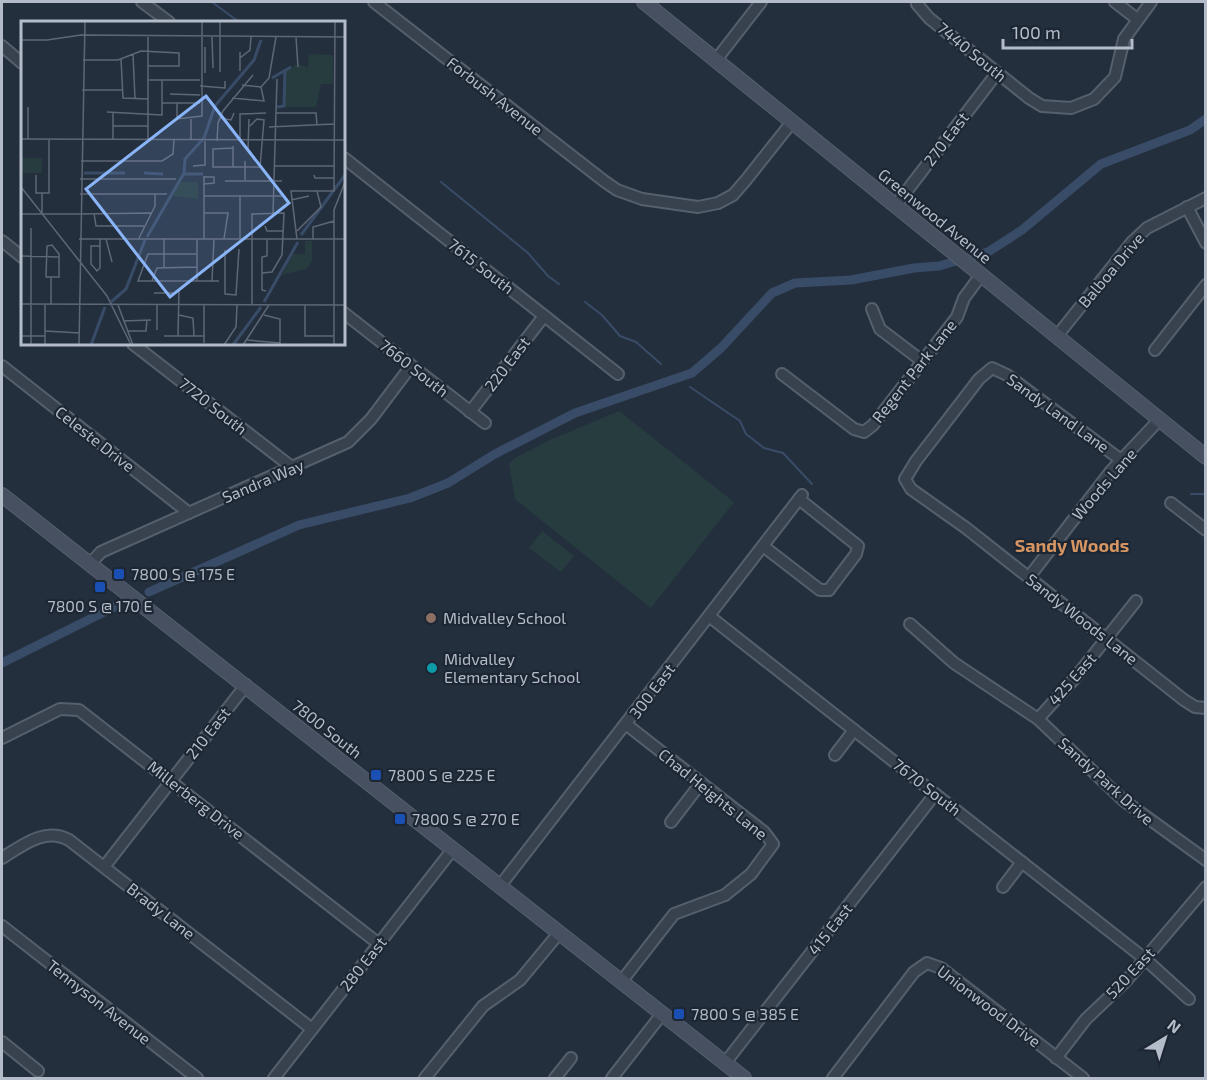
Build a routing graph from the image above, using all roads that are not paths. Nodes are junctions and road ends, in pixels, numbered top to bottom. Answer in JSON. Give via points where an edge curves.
{"nodes":[{"id":1,"x":142,"y":2,"type":"edge"},
{"id":2,"x":374,"y":2,"type":"edge"},
{"id":3,"x":644,"y":2,"type":"edge"},
{"id":4,"x":761,"y":2,"type":"edge"},
{"id":5,"x":1115,"y":2,"type":"edge"},
{"id":6,"x":1151,"y":2,"type":"edge"},
{"id":7,"x":917,"y":3,"type":"edge"},
{"id":8,"x":1137,"y":19,"type":"junction"},
{"id":9,"x":168,"y":21,"type":"edge"},
{"id":10,"x":2,"y":46,"type":"edge"},
{"id":11,"x":716,"y":60,"type":"junction"},
{"id":12,"x":21,"y":62,"type":"edge"},
{"id":13,"x":997,"y":73,"type":"junction"},
{"id":14,"x":792,"y":122,"type":"junction"},
{"id":15,"x":345,"y":159,"type":"edge"},
{"id":16,"x":1206,"y":198,"type":"edge"},
{"id":17,"x":896,"y":205,"type":"junction"},
{"id":18,"x":1186,"y":207,"type":"junction"},
{"id":19,"x":2,"y":241,"type":"edge"},
{"id":20,"x":1206,"y":243,"type":"edge"},
{"id":21,"x":21,"y":256,"type":"edge"},
{"id":22,"x":978,"y":272,"type":"junction"},
{"id":23,"x":1206,"y":285,"type":"edge"},
{"id":24,"x":872,"y":309,"type":"dead end"},
{"id":25,"x":345,"y":314,"type":"edge"},
{"id":26,"x":544,"y":316,"type":"junction"},
{"id":27,"x":1057,"y":336,"type":"junction"},
{"id":28,"x":134,"y":345,"type":"edge"},
{"id":29,"x":1155,"y":350,"type":"dead end"},
{"id":30,"x":922,"y":361,"type":"junction"},
{"id":31,"x":2,"y":366,"type":"edge"},
{"id":32,"x":411,"y":366,"type":"junction"},
{"id":33,"x":618,"y":374,"type":"dead end"},
{"id":34,"x":782,"y":374,"type":"dead end"},
{"id":35,"x":470,"y":412,"type":"junction"},
{"id":36,"x":1159,"y":420,"type":"junction"},
{"id":37,"x":485,"y":423,"type":"dead end"},
{"id":38,"x":1203,"y":450,"type":"edge"},
{"id":39,"x":1121,"y":460,"type":"junction"},
{"id":40,"x":292,"y":468,"type":"junction"},
{"id":41,"x":905,"y":479,"type":"joint"},
{"id":42,"x":2,"y":495,"type":"edge"},
{"id":43,"x":1171,"y":503,"type":"dead end"},
{"id":44,"x":189,"y":513,"type":"junction"},
{"id":45,"x":1206,"y":530,"type":"edge"},
{"id":46,"x":763,"y":546,"type":"junction"},
{"id":47,"x":90,"y":564,"type":"junction"},
{"id":48,"x":1029,"y":577,"type":"junction"},
{"id":49,"x":1136,"y":601,"type":"dead end"},
{"id":50,"x":709,"y":616,"type":"junction"},
{"id":51,"x":910,"y":624,"type":"dead end"},
{"id":52,"x":1106,"y":639,"type":"junction"},
{"id":53,"x":246,"y":685,"type":"junction"},
{"id":54,"x":1206,"y":708,"type":"edge"},
{"id":55,"x":1038,"y":720,"type":"junction"},
{"id":56,"x":627,"y":725,"type":"junction"},
{"id":57,"x":854,"y":730,"type":"junction"},
{"id":58,"x":2,"y":738,"type":"edge"},
{"id":59,"x":835,"y":755,"type":"dead end"},
{"id":60,"x":171,"y":781,"type":"junction"},
{"id":61,"x":701,"y":783,"type":"junction"},
{"id":62,"x":935,"y":794,"type":"junction"},
{"id":63,"x":671,"y":822,"type":"dead end"},
{"id":64,"x":453,"y":849,"type":"junction"},
{"id":65,"x":2,"y":858,"type":"edge"},
{"id":66,"x":1206,"y":860,"type":"edge"},
{"id":67,"x":1022,"y":862,"type":"junction"},
{"id":68,"x":104,"y":867,"type":"junction"},
{"id":69,"x":500,"y":886,"type":"junction"},
{"id":70,"x":1003,"y":887,"type":"dead end"},
{"id":71,"x":1206,"y":888,"type":"edge"},
{"id":72,"x":2,"y":926,"type":"edge"},
{"id":73,"x":559,"y":933,"type":"junction"},
{"id":74,"x":379,"y":944,"type":"junction"},
{"id":75,"x":1145,"y":959,"type":"junction"},
{"id":76,"x":621,"y":982,"type":"junction"},
{"id":77,"x":1190,"y":999,"type":"dead end"},
{"id":78,"x":662,"y":1014,"type":"junction"},
{"id":79,"x":312,"y":1029,"type":"junction"},
{"id":80,"x":3,"y":1046,"type":"edge"},
{"id":81,"x":571,"y":1058,"type":"dead end"},
{"id":82,"x":1056,"y":1058,"type":"junction"},
{"id":83,"x":725,"y":1063,"type":"junction"},
{"id":84,"x":38,"y":1071,"type":"dead end"},
{"id":85,"x":197,"y":1078,"type":"edge"},
{"id":86,"x":274,"y":1078,"type":"edge"},
{"id":87,"x":425,"y":1078,"type":"edge"},
{"id":88,"x":555,"y":1078,"type":"edge"},
{"id":89,"x":612,"y":1078,"type":"edge"},
{"id":90,"x":744,"y":1078,"type":"edge"},
{"id":91,"x":832,"y":1078,"type":"edge"},
{"id":92,"x":1083,"y":1078,"type":"edge"}],
"edges":[{"from":1,"to":9,"type":"street"},
{"from":2,"to":14,"type":"street","name":"Forbush Avenue","via":[[617,190],[642,200],[698,207],[718,203],[733,195]]},
{"from":3,"to":11,"type":"main road","name":"Greenwood Avenue"},
{"from":4,"to":11,"type":"street"},
{"from":5,"to":8,"type":"street"},
{"from":6,"to":8,"type":"street","name":"7440 South"},
{"from":7,"to":13,"type":"street","name":"7440 South"},
{"from":8,"to":13,"type":"street","name":"7440 South","via":[[1124,39],[1114,77],[1083,105],[1042,106]]},
{"from":10,"to":12,"type":"street"},
{"from":11,"to":14,"type":"main road","name":"Greenwood Avenue"},
{"from":13,"to":17,"type":"street","name":"270 East"},
{"from":14,"to":17,"type":"main road","name":"Greenwood Avenue"},
{"from":15,"to":26,"type":"street","name":"7615 South"},
{"from":16,"to":18,"type":"street","name":"Balboa Drive"},
{"from":17,"to":22,"type":"main road","name":"Greenwood Avenue"},
{"from":18,"to":20,"type":"street"},
{"from":18,"to":27,"type":"street","name":"Balboa Drive","via":[[1147,228],[1132,242]]},
{"from":19,"to":21,"type":"street"},
{"from":22,"to":27,"type":"main road","name":"Greenwood Avenue"},
{"from":22,"to":30,"type":"street","name":"Regent Park Lane","via":[[957,317]]},
{"from":23,"to":29,"type":"street"},
{"from":24,"to":30,"type":"street","via":[[880,329]]},
{"from":25,"to":32,"type":"street","name":"7660 South"},
{"from":26,"to":33,"type":"street","name":"7615 South"},
{"from":26,"to":35,"type":"street","name":"220 East"},
{"from":27,"to":36,"type":"main road","name":"Greenwood Avenue"},
{"from":28,"to":40,"type":"street","name":"7720 South"},
{"from":30,"to":34,"type":"street","name":"Regent Park Lane","via":[[873,425],[861,432]]},
{"from":31,"to":44,"type":"street","name":"Celeste Drive"},
{"from":32,"to":35,"type":"street","name":"7660 South"},
{"from":32,"to":40,"type":"street","name":"Sandra Way","via":[[359,433],[334,450]]},
{"from":35,"to":37,"type":"street","name":"7660 South"},
{"from":36,"to":38,"type":"main road","name":"Greenwood Avenue"},
{"from":36,"to":39,"type":"street","name":"Woods Lane"},
{"from":39,"to":41,"type":"street","name":"Sandy Land Lane","via":[[1007,375],[992,368],[979,379]]},
{"from":39,"to":48,"type":"street","name":"Woods Lane"},
{"from":40,"to":44,"type":"street","name":"Sandra Way"},
{"from":41,"to":48,"type":"street","name":"Sandy Woods Lane","via":[[911,489]]},
{"from":42,"to":47,"type":"main road","name":"7800 South"},
{"from":43,"to":45,"type":"street"},
{"from":44,"to":47,"type":"street","name":"Sandra Way","via":[[101,552]]},
{"from":46,"to":46,"type":"street","name":"300 East","via":[[800,497],[858,546],[829,590],[820,590]]},
{"from":46,"to":50,"type":"street","name":"300 East"},
{"from":47,"to":53,"type":"main road","name":"7800 South"},
{"from":48,"to":52,"type":"street","name":"Sandy Woods Lane"},
{"from":49,"to":52,"type":"street","name":"425 East"},
{"from":50,"to":56,"type":"street","name":"300 East"},
{"from":50,"to":57,"type":"street","name":"7670 South"},
{"from":51,"to":55,"type":"street","name":"Sandy Park Drive","via":[[954,663]]},
{"from":52,"to":54,"type":"street","name":"Sandy Woods Lane","via":[[1184,700]]},
{"from":52,"to":55,"type":"street","name":"425 East"},
{"from":53,"to":60,"type":"street","name":"210 East"},
{"from":53,"to":64,"type":"main road","name":"7800 South"},
{"from":55,"to":66,"type":"street","name":"Sandy Park Drive","via":[[1123,800]]},
{"from":56,"to":61,"type":"street","name":"Chad Heights Lane"},
{"from":56,"to":69,"type":"street","name":"300 East"},
{"from":57,"to":59,"type":"street"},
{"from":57,"to":62,"type":"street","name":"7670 South"},
{"from":58,"to":60,"type":"street","name":"Millerberg Drive","via":[[60,709],[73,707]]},
{"from":60,"to":68,"type":"street","name":"210 East"},
{"from":60,"to":74,"type":"street","name":"Millerberg Drive"},
{"from":61,"to":63,"type":"street"},
{"from":61,"to":76,"type":"street","name":"Chad Heights Lane","via":[[764,832],[773,844],[751,874],[732,890],[710,903],[674,914]]},
{"from":62,"to":67,"type":"street","name":"7670 South"},
{"from":62,"to":83,"type":"street","name":"415 East"},
{"from":64,"to":69,"type":"main road","name":"7800 South"},
{"from":64,"to":74,"type":"street","name":"280 East"},
{"from":65,"to":68,"type":"street","name":"Brady Lane","via":[[39,837],[53,834],[69,840]]},
{"from":67,"to":70,"type":"street"},
{"from":67,"to":75,"type":"street","name":"7670 South"},
{"from":68,"to":79,"type":"street","name":"Brady Lane"},
{"from":69,"to":73,"type":"main road","name":"7800 South"},
{"from":71,"to":75,"type":"street","name":"520 East"},
{"from":72,"to":85,"type":"street","name":"Tennyson Avenue"},
{"from":73,"to":76,"type":"main road","name":"7800 South"},
{"from":73,"to":87,"type":"street","via":[[520,980],[483,1006]]},
{"from":74,"to":79,"type":"street","name":"280 East"},
{"from":75,"to":77,"type":"street","name":"7670 South"},
{"from":75,"to":82,"type":"street","name":"520 East","via":[[1086,1019]]},
{"from":76,"to":78,"type":"main road","name":"7800 South"},
{"from":78,"to":83,"type":"main road","name":"7800 South"},
{"from":78,"to":89,"type":"street"},
{"from":79,"to":86,"type":"street","name":"280 East"},
{"from":80,"to":84,"type":"street"},
{"from":81,"to":88,"type":"street"},
{"from":82,"to":91,"type":"street","name":"Unionwood Drive","via":[[941,968],[927,963],[914,972]]},
{"from":82,"to":92,"type":"street","name":"Unionwood Drive"},
{"from":83,"to":90,"type":"main road","name":"7800 South"}]}
